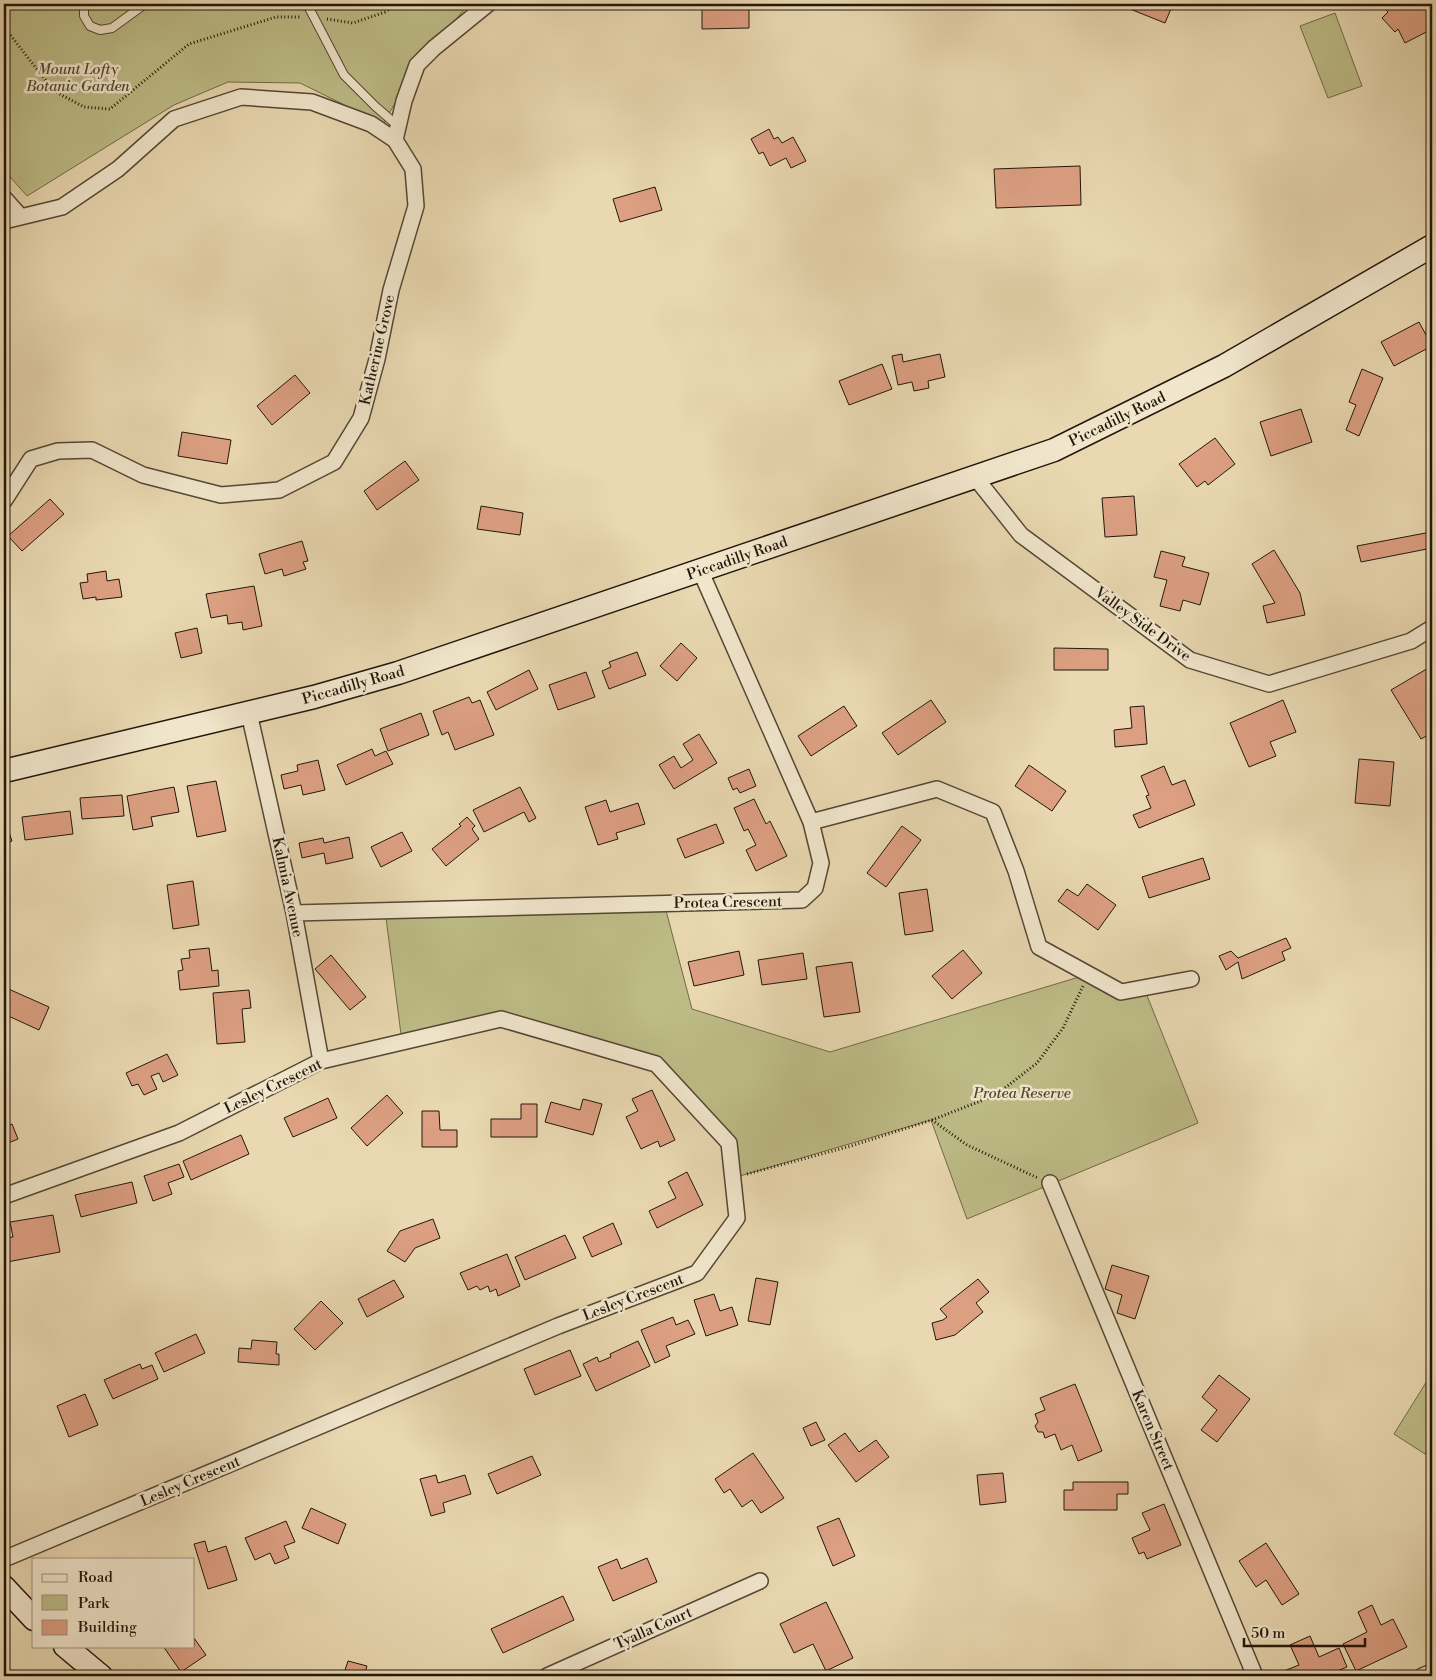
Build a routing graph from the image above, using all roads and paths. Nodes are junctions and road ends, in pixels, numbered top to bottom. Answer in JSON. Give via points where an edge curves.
{"nodes":[{"id":1,"x":84,"y":4,"type":"edge"},
{"id":2,"x":145,"y":4,"type":"edge"},
{"id":3,"x":307,"y":4,"type":"edge"},
{"id":4,"x":396,"y":4,"type":"edge"},
{"id":5,"x":488,"y":4,"type":"edge"},
{"id":6,"x":314,"y":17,"type":"junction"},
{"id":7,"x":4,"y":26,"type":"edge"},
{"id":8,"x":397,"y":133,"type":"junction"},
{"id":9,"x":4,"y":198,"type":"edge"},
{"id":10,"x":21,"y":217,"type":"junction"},
{"id":11,"x":4,"y":222,"type":"edge"},
{"id":12,"x":1432,"y":246,"type":"edge"},
{"id":13,"x":975,"y":477,"type":"junction"},
{"id":14,"x":4,"y":501,"type":"edge"},
{"id":15,"x":700,"y":570,"type":"junction"},
{"id":16,"x":1432,"y":628,"type":"edge"},
{"id":17,"x":249,"y":713,"type":"junction"},
{"id":18,"x":4,"y":771,"type":"edge"},
{"id":19,"x":811,"y":822,"type":"junction"},
{"id":20,"x":294,"y":913,"type":"junction"},
{"id":21,"x":1089,"y":974,"type":"junction"},
{"id":22,"x":1191,"y":979,"type":"dead end"},
{"id":23,"x":321,"y":1061,"type":"junction"},
{"id":24,"x":932,"y":1120,"type":"junction"},
{"id":25,"x":733,"y":1178,"type":"junction"},
{"id":26,"x":1050,"y":1183,"type":"joint"},
{"id":27,"x":4,"y":1196,"type":"edge"},
{"id":28,"x":4,"y":1559,"type":"edge"},
{"id":29,"x":760,"y":1581,"type":"dead end"},
{"id":30,"x":4,"y":1587,"type":"edge"},
{"id":31,"x":32,"y":1617,"type":"edge"},
{"id":32,"x":67,"y":1648,"type":"edge"},
{"id":33,"x":1432,"y":1672,"type":"edge"},
{"id":34,"x":102,"y":1676,"type":"edge"},
{"id":35,"x":547,"y":1676,"type":"edge"},
{"id":36,"x":1255,"y":1676,"type":"edge"},
{"id":37,"x":1422,"y":1676,"type":"edge"}],
"edges":[{"from":1,"to":2,"type":"lane","via":[[84,16],[90,26],[100,30],[112,28]]},
{"from":3,"to":6,"type":"lane"},
{"from":4,"to":6,"type":"path","via":[[385,12],[353,23]]},
{"from":5,"to":8,"type":"street","via":[[417,65],[404,100]]},
{"from":6,"to":7,"type":"path","via":[[276,17],[189,44],[110,109],[84,107],[54,90]]},
{"from":6,"to":8,"type":"lane","via":[[344,76]]},
{"from":8,"to":10,"type":"street","via":[[312,102],[241,98],[174,119],[118,170],[62,206]]},
{"from":8,"to":14,"type":"street","name":"Katherine Grove","via":[[413,169],[416,206],[391,290],[361,418],[334,462],[279,490],[221,495],[143,475],[92,450],[58,451],[31,459]]},
{"from":9,"to":10,"type":"street"},
{"from":10,"to":11,"type":"street"},
{"from":12,"to":13,"type":"main road","name":"Piccadilly Road","via":[[1224,366],[1054,450]]},
{"from":13,"to":15,"type":"main road","name":"Piccadilly Road"},
{"from":13,"to":16,"type":"street","name":"Valley Side Drive","via":[[1021,535],[1190,660],[1269,684],[1411,641]]},
{"from":15,"to":17,"type":"main road","name":"Piccadilly Road","via":[[398,673]]},
{"from":15,"to":19,"type":"street","name":"Protea Crescent"},
{"from":17,"to":18,"type":"main road","name":"Piccadilly Road"},
{"from":17,"to":20,"type":"street","name":"Kalmia Avenue"},
{"from":19,"to":20,"type":"street","name":"Protea Crescent","via":[[821,863],[815,888],[802,900]]},
{"from":19,"to":21,"type":"street","via":[[937,789],[993,812],[1016,871],[1039,946]]},
{"from":20,"to":23,"type":"street","name":"Kalmia Avenue"},
{"from":21,"to":22,"type":"street","via":[[1120,992]]},
{"from":21,"to":24,"type":"path","via":[[1063,1028],[1037,1064],[996,1095]]},
{"from":23,"to":25,"type":"street","name":"Lesley Crescent","via":[[501,1019],[656,1064],[729,1143]]},
{"from":23,"to":27,"type":"street","name":"Lesley Crescent","via":[[179,1133]]},
{"from":24,"to":25,"type":"path"},
{"from":24,"to":26,"type":"path","via":[[968,1145]]},
{"from":25,"to":28,"type":"street","name":"Lesley Crescent","via":[[738,1218],[697,1273],[548,1330]]},
{"from":26,"to":36,"type":"street","name":"Karen Street"},
{"from":29,"to":35,"type":"street","name":"Tyalla Court"},
{"from":30,"to":31,"type":"main road"},
{"from":32,"to":34,"type":"main road"},
{"from":33,"to":37,"type":"street"}]}
